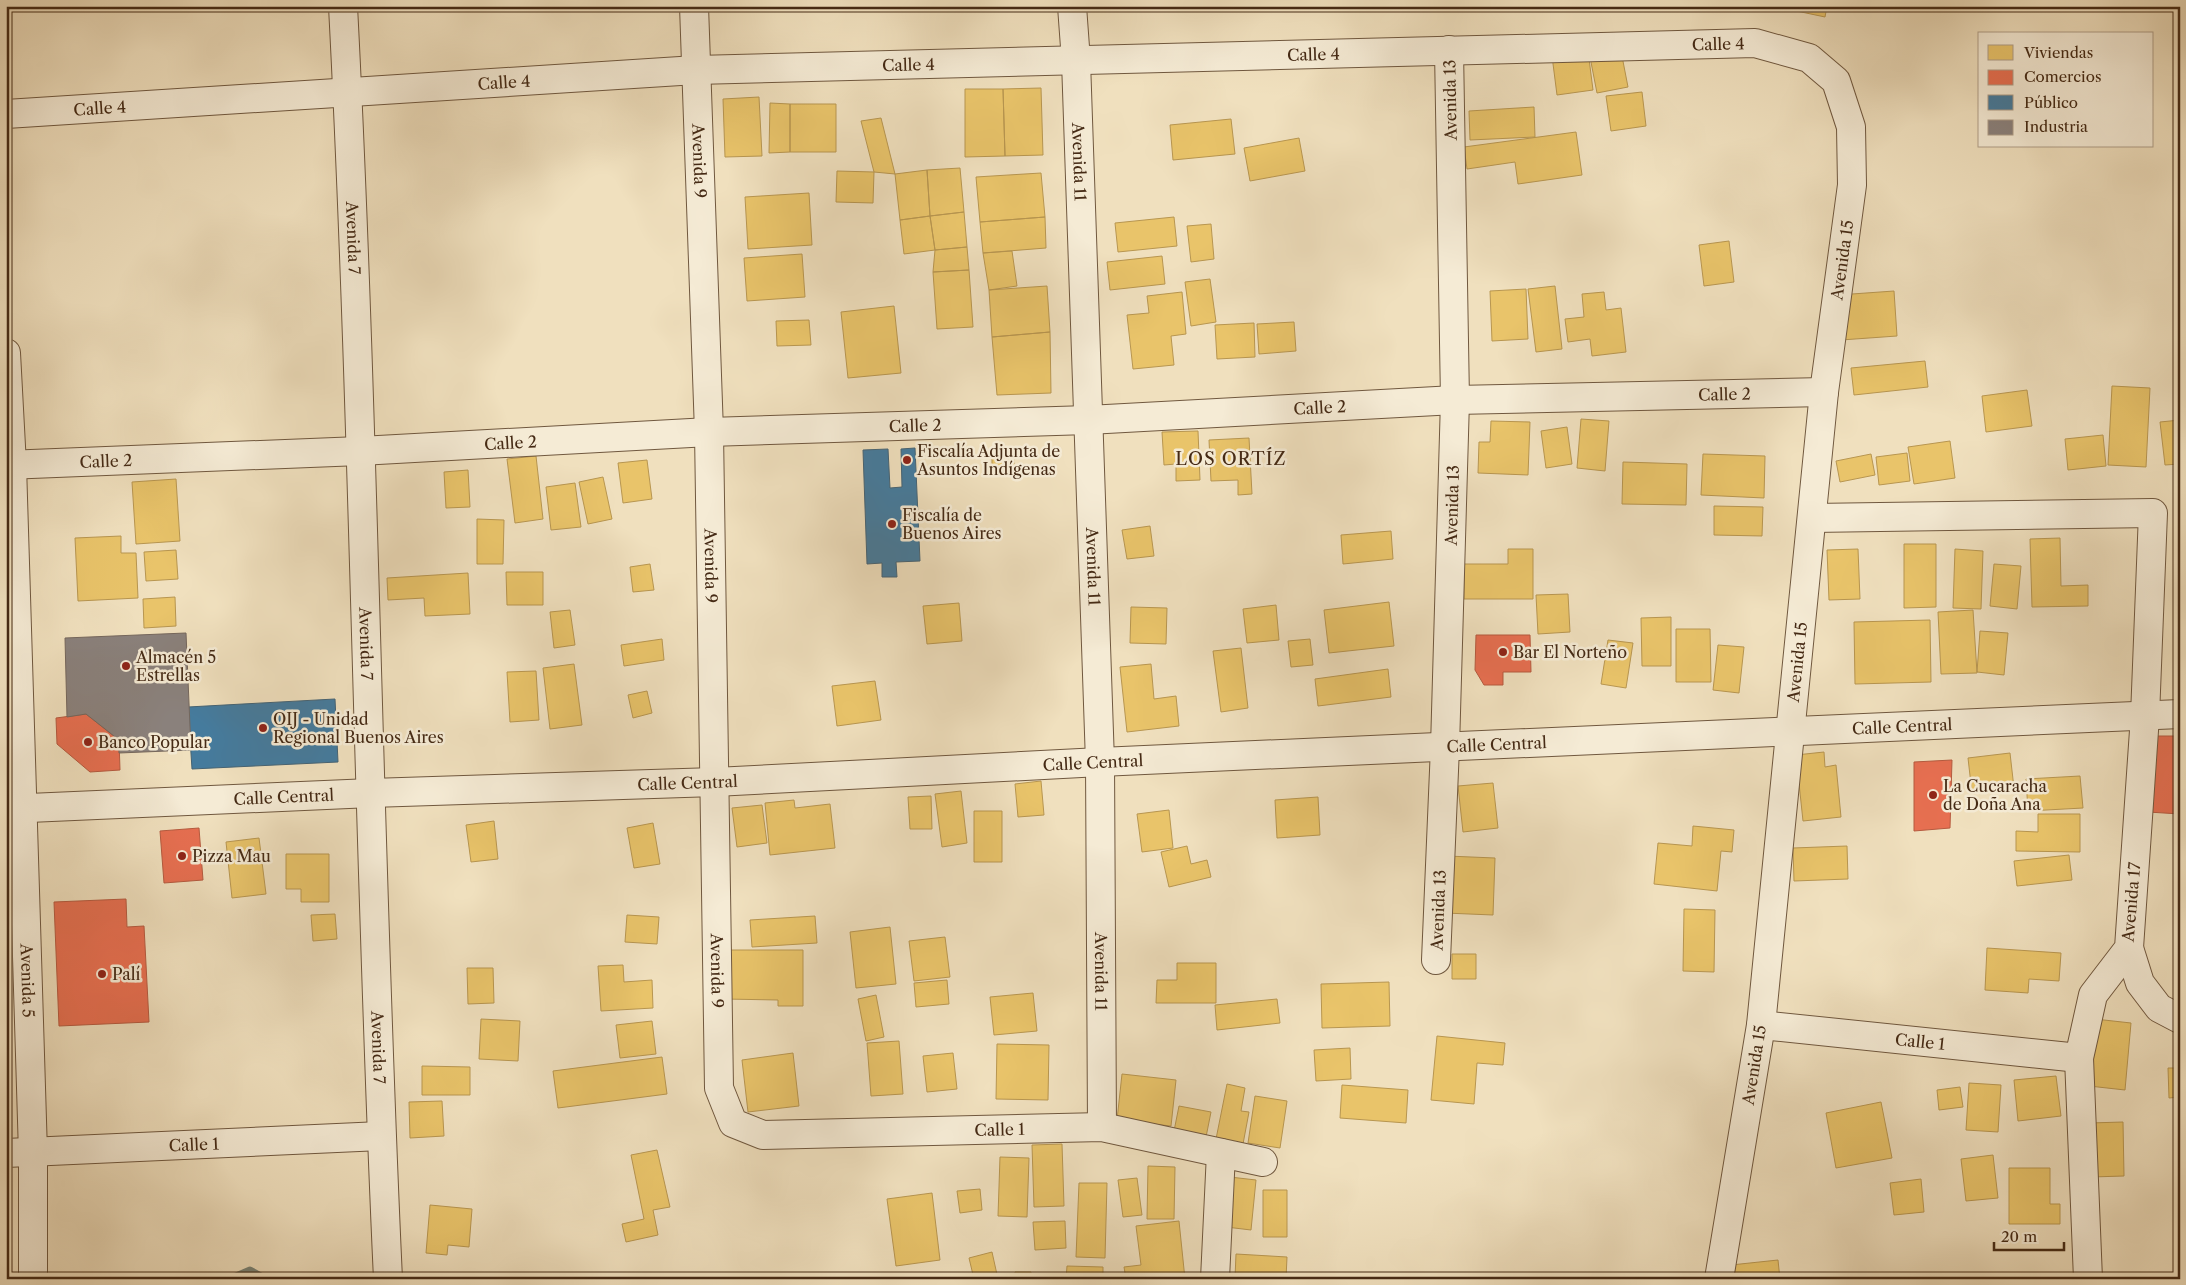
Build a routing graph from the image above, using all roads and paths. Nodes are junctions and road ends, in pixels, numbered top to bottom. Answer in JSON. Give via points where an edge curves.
{"nodes":[{"id":1,"x":343,"y":6,"type":"edge"},
{"id":2,"x":694,"y":6,"type":"edge"},
{"id":3,"x":1072,"y":6,"type":"edge"},
{"id":4,"x":1449,"y":50,"type":"junction"},
{"id":5,"x":1809,"y":58,"type":"joint"},
{"id":6,"x":1076,"y":61,"type":"junction"},
{"id":7,"x":696,"y":70,"type":"junction"},
{"id":8,"x":347,"y":91,"type":"junction"},
{"id":9,"x":6,"y":114,"type":"edge"},
{"id":10,"x":6,"y":353,"type":"edge"},
{"id":11,"x":1824,"y":392,"type":"junction"},
{"id":12,"x":1455,"y":400,"type":"junction"},
{"id":13,"x":1088,"y":420,"type":"junction"},
{"id":14,"x":709,"y":432,"type":"junction"},
{"id":15,"x":360,"y":451,"type":"junction"},
{"id":16,"x":9,"y":465,"type":"edge"},
{"id":17,"x":1812,"y":518,"type":"junction"},
{"id":18,"x":2180,"y":714,"type":"edge"},
{"id":19,"x":2145,"y":716,"type":"junction"},
{"id":20,"x":1789,"y":732,"type":"junction"},
{"id":21,"x":1445,"y":747,"type":"junction"},
{"id":22,"x":1100,"y":762,"type":"junction"},
{"id":23,"x":715,"y":782,"type":"junction"},
{"id":24,"x":371,"y":793,"type":"junction"},
{"id":25,"x":14,"y":809,"type":"edge"},
{"id":26,"x":2128,"y":948,"type":"junction"},
{"id":27,"x":1436,"y":960,"type":"dead end"},
{"id":28,"x":2180,"y":1019,"type":"edge"},
{"id":29,"x":1761,"y":1025,"type":"junction"},
{"id":30,"x":2080,"y":1058,"type":"junction"},
{"id":31,"x":733,"y":1123,"type":"joint"},
{"id":32,"x":1102,"y":1127,"type":"junction"},
{"id":33,"x":382,"y":1136,"type":"junction"},
{"id":34,"x":6,"y":1153,"type":"edge"},
{"id":35,"x":33,"y":1153,"type":"junction"},
{"id":36,"x":1221,"y":1153,"type":"junction"},
{"id":37,"x":1263,"y":1162,"type":"dead end"},
{"id":38,"x":33,"y":1275,"type":"edge"},
{"id":39,"x":388,"y":1279,"type":"edge"},
{"id":40,"x":1215,"y":1279,"type":"edge"},
{"id":41,"x":1719,"y":1279,"type":"edge"},
{"id":42,"x":2088,"y":1279,"type":"edge"}],
"edges":[{"from":1,"to":8,"type":"street","name":"Avenida 7"},
{"from":2,"to":7,"type":"street","name":"Avenida 9"},
{"from":3,"to":6,"type":"street","name":"Avenida 11"},
{"from":4,"to":5,"type":"street","name":"Calle 4","via":[[1755,43]]},
{"from":4,"to":6,"type":"street","name":"Calle 4"},
{"from":4,"to":12,"type":"street","name":"Avenida 13"},
{"from":5,"to":11,"type":"street","name":"Avenida 15","via":[[1836,81],[1851,127],[1852,185]]},
{"from":6,"to":7,"type":"street","name":"Calle 4"},
{"from":6,"to":13,"type":"street","name":"Avenida 11"},
{"from":7,"to":8,"type":"street","name":"Calle 4"},
{"from":7,"to":14,"type":"street","name":"Avenida 9"},
{"from":8,"to":9,"type":"street","name":"Calle 4"},
{"from":8,"to":15,"type":"street","name":"Avenida 7"},
{"from":10,"to":16,"type":"street","name":"Avenida 5"},
{"from":11,"to":12,"type":"street","name":"Calle 2"},
{"from":11,"to":17,"type":"street","name":"Avenida 15"},
{"from":12,"to":13,"type":"street","name":"Calle 2"},
{"from":12,"to":21,"type":"street","name":"Avenida 13"},
{"from":13,"to":14,"type":"street","name":"Calle 2"},
{"from":13,"to":22,"type":"street","name":"Avenida 11"},
{"from":14,"to":15,"type":"street","name":"Calle 2"},
{"from":14,"to":23,"type":"street","name":"Avenida 9"},
{"from":15,"to":16,"type":"street","name":"Calle 2"},
{"from":15,"to":24,"type":"street","name":"Avenida 7"},
{"from":16,"to":25,"type":"street","name":"Avenida 5"},
{"from":17,"to":19,"type":"street","name":"Avenida 17","via":[[2154,513]]},
{"from":17,"to":20,"type":"street","name":"Avenida 15"},
{"from":18,"to":19,"type":"street","name":"Calle Central"},
{"from":19,"to":20,"type":"street","name":"Calle Central"},
{"from":19,"to":26,"type":"street","name":"Avenida 17"},
{"from":20,"to":21,"type":"street","name":"Calle Central"},
{"from":20,"to":29,"type":"street","name":"Avenida 15"},
{"from":21,"to":22,"type":"street","name":"Calle Central"},
{"from":21,"to":27,"type":"street","name":"Avenida 13"},
{"from":22,"to":23,"type":"street","name":"Calle Central"},
{"from":22,"to":32,"type":"street","name":"Avenida 11"},
{"from":23,"to":24,"type":"street","name":"Calle Central"},
{"from":23,"to":31,"type":"street","name":"Avenida 9","via":[[719,1088]]},
{"from":24,"to":25,"type":"street","name":"Calle Central"},
{"from":24,"to":33,"type":"street","name":"Avenida 7"},
{"from":25,"to":35,"type":"street","name":"Avenida 5"},
{"from":26,"to":28,"type":"street","via":[[2140,983],[2160,1008]]},
{"from":26,"to":30,"type":"street","name":"Avenida 17","via":[[2093,995]]},
{"from":29,"to":30,"type":"street","name":"Calle 1"},
{"from":29,"to":41,"type":"street","name":"Avenida 15"},
{"from":30,"to":42,"type":"street","name":"Avenida 17"},
{"from":31,"to":32,"type":"street","name":"Calle 1","via":[[763,1135]]},
{"from":32,"to":36,"type":"street","name":"Calle 1"},
{"from":33,"to":35,"type":"street","name":"Calle 1"},
{"from":33,"to":39,"type":"street","name":"Avenida 7"},
{"from":34,"to":35,"type":"street","name":"Calle 1"},
{"from":35,"to":38,"type":"street","name":"Avenida 5"},
{"from":36,"to":37,"type":"street","name":"Calle 1"},
{"from":36,"to":40,"type":"street"}]}
